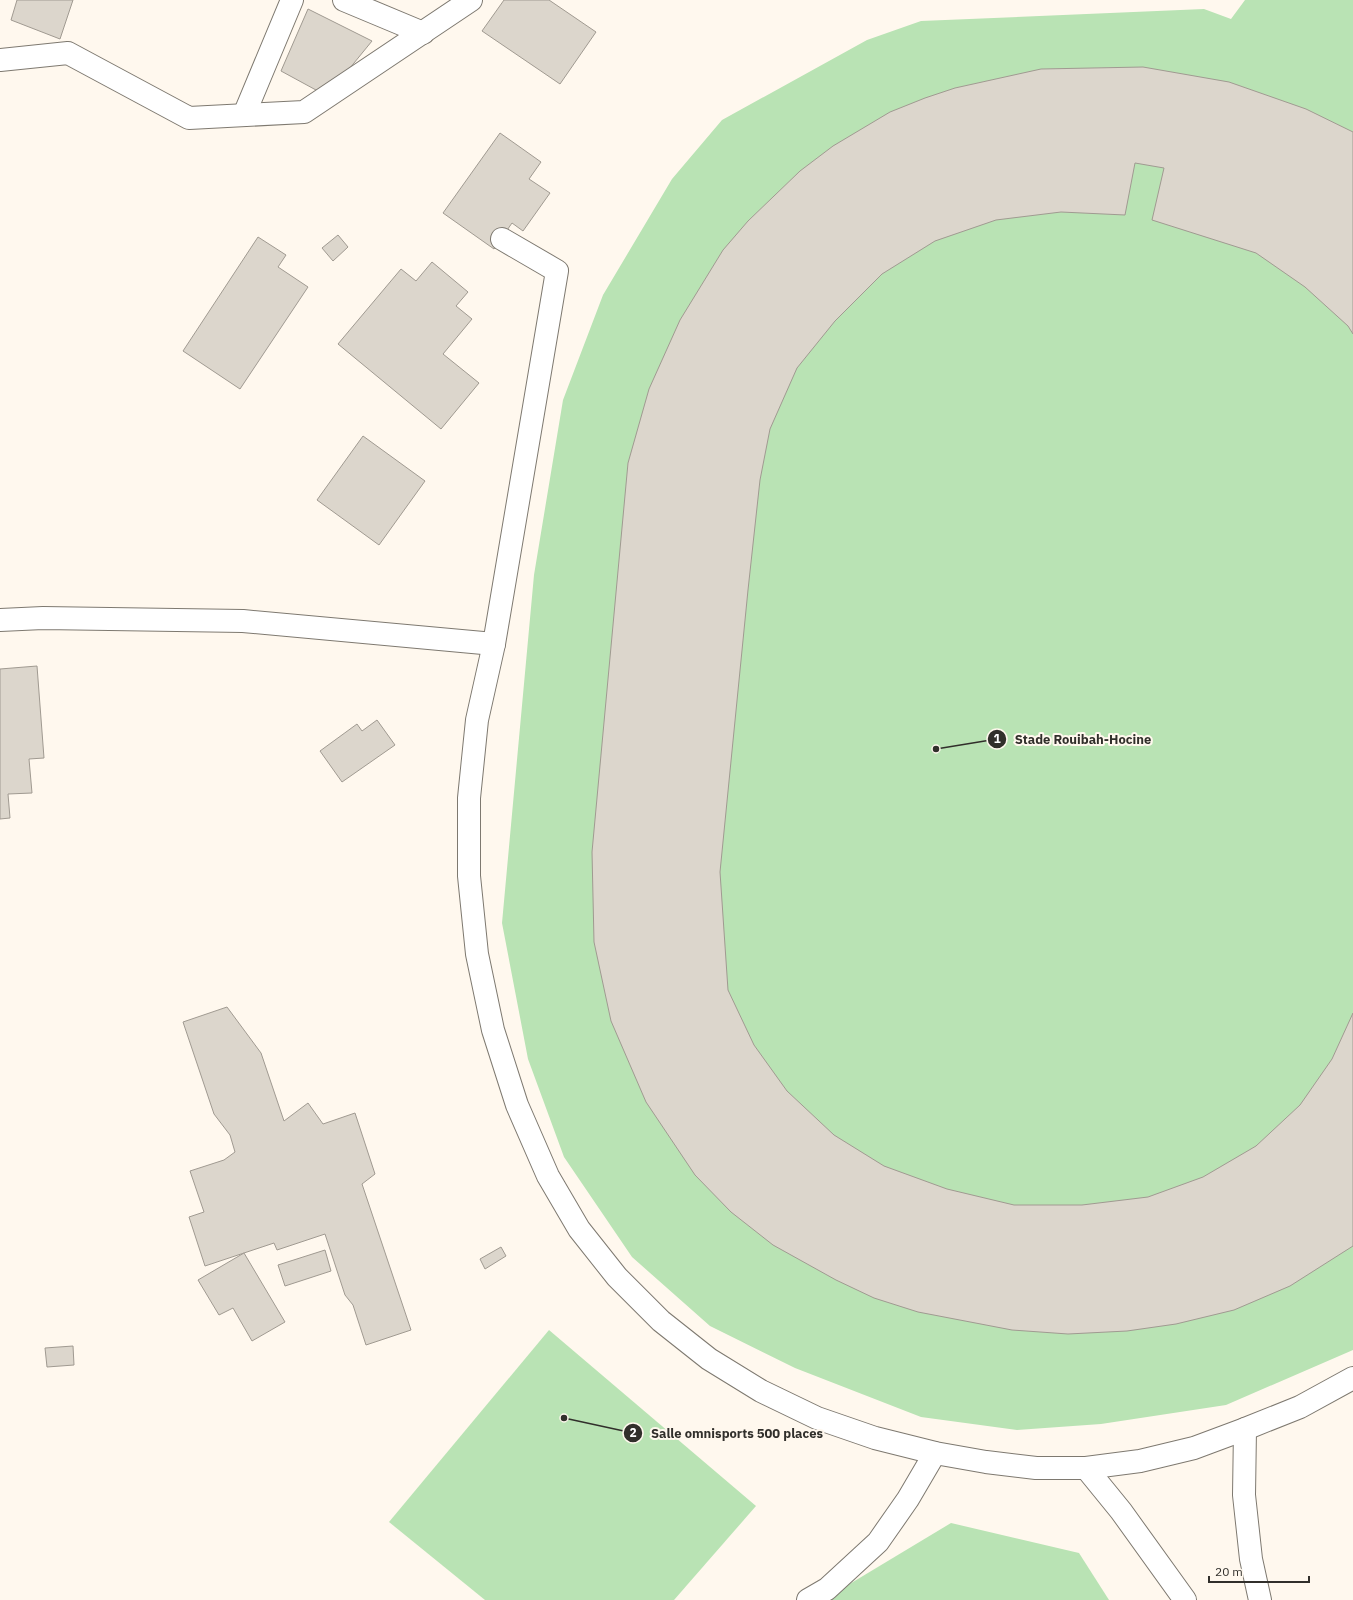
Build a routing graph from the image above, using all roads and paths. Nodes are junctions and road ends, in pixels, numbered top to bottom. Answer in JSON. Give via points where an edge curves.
{"nodes":[{"id":1,"x":292,"y":0,"type":"edge"},
{"id":2,"x":344,"y":0,"type":"edge"},
{"id":3,"x":471,"y":0,"type":"edge"},
{"id":4,"x":423,"y":33,"type":"junction"},
{"id":5,"x":0,"y":60,"type":"edge"},
{"id":6,"x":244,"y":115,"type":"junction"},
{"id":7,"x":502,"y":239,"type":"dead end"},
{"id":8,"x":0,"y":620,"type":"edge"},
{"id":9,"x":494,"y":644,"type":"junction"},
{"id":10,"x":1353,"y":1378,"type":"edge"},
{"id":11,"x":1245,"y":1429,"type":"junction"},
{"id":12,"x":935,"y":1453,"type":"junction"},
{"id":13,"x":1086,"y":1468,"type":"junction"},
{"id":14,"x":808,"y":1600,"type":"edge"},
{"id":15,"x":1185,"y":1600,"type":"edge"},
{"id":16,"x":1260,"y":1600,"type":"edge"}],
"edges":[{"from":1,"to":6,"type":"street"},
{"from":2,"to":4,"type":"street"},
{"from":3,"to":4,"type":"street"},
{"from":4,"to":6,"type":"street","via":[[304,112]]},
{"from":5,"to":6,"type":"street","via":[[68,53],[189,118]]},
{"from":7,"to":9,"type":"street","via":[[558,271]]},
{"from":8,"to":9,"type":"street","via":[[43,618],[243,621]]},
{"from":9,"to":12,"type":"street","via":[[477,720],[469,798],[469,876],[475,939],[493,1030],[517,1105],[548,1176],[579,1229],[617,1277],[661,1321],[709,1359],[761,1392],[817,1418],[875,1438]]},
{"from":10,"to":11,"type":"street","via":[[1300,1407]]},
{"from":11,"to":13,"type":"street","via":[[1194,1448],[1140,1461]]},
{"from":11,"to":16,"type":"street","via":[[1244,1495],[1251,1559]]},
{"from":12,"to":13,"type":"street","via":[[1036,1468]]},
{"from":12,"to":14,"type":"street","via":[[908,1500],[878,1542],[827,1589]]},
{"from":13,"to":15,"type":"street"}]}
